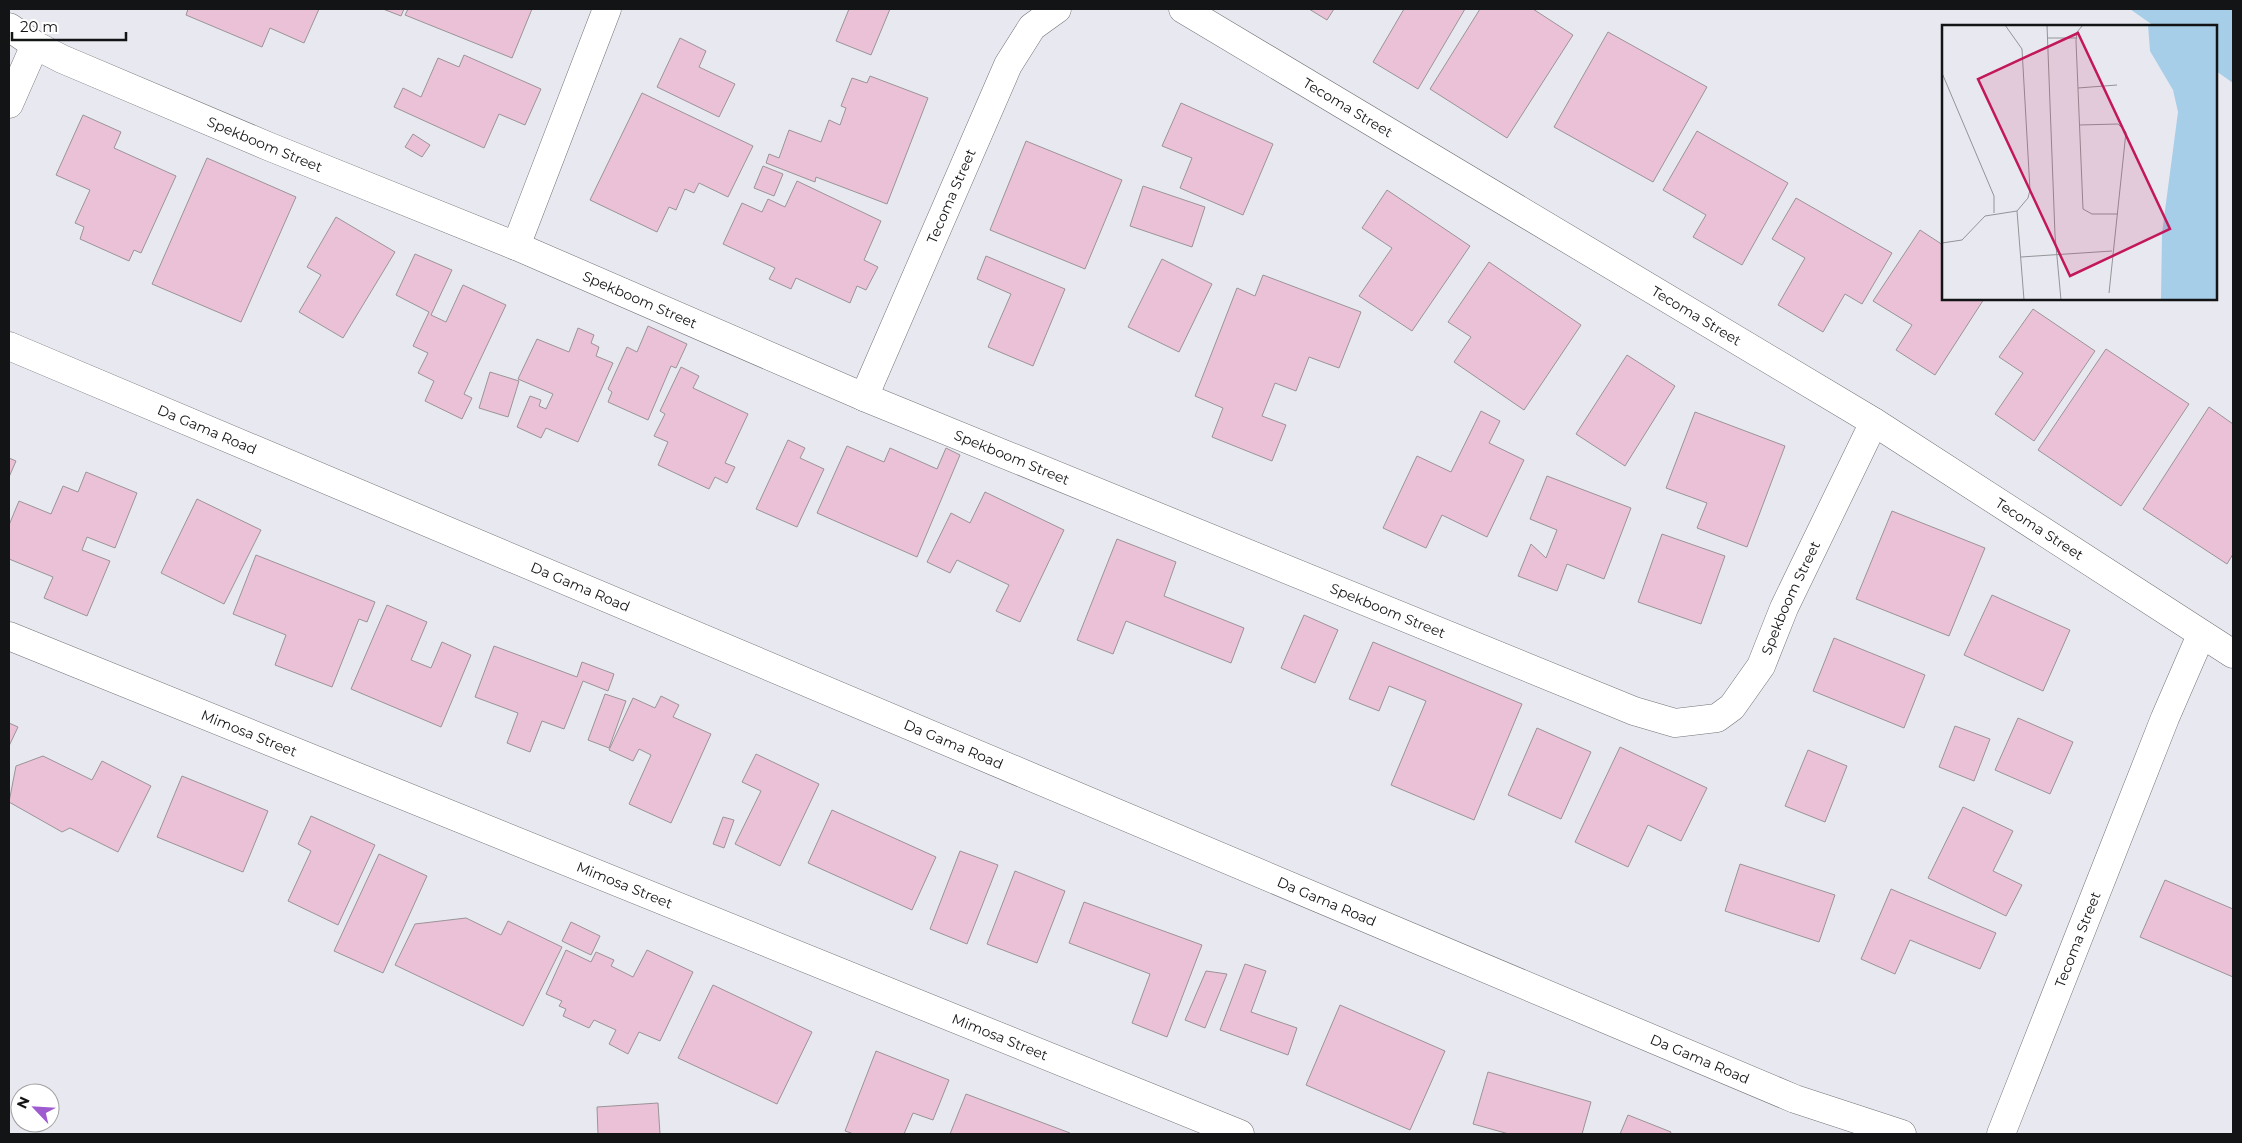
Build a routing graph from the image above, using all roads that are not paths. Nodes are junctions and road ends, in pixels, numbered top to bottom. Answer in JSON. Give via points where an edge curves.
{"nodes":[{"id":1,"x":606,"y":9,"type":"edge"},
{"id":2,"x":1057,"y":9,"type":"edge"},
{"id":3,"x":1183,"y":9,"type":"edge"},
{"id":4,"x":9,"y":27,"type":"edge"},
{"id":5,"x":35,"y":45,"type":"junction"},
{"id":6,"x":9,"y":104,"type":"edge"},
{"id":7,"x":516,"y":246,"type":"junction"},
{"id":8,"x":9,"y":346,"type":"edge"},
{"id":9,"x":864,"y":397,"type":"junction"},
{"id":10,"x":1874,"y":422,"type":"junction"},
{"id":11,"x":2201,"y":635,"type":"junction"},
{"id":12,"x":9,"y":636,"type":"edge"},
{"id":13,"x":2233,"y":654,"type":"edge"},
{"id":14,"x":1240,"y":1134,"type":"edge"},
{"id":15,"x":1902,"y":1134,"type":"edge"},
{"id":16,"x":2002,"y":1134,"type":"edge"}],
"edges":[{"from":1,"to":7,"type":"street"},
{"from":2,"to":9,"type":"street","name":"Tecoma Street","via":[[1032,27],[1008,64]]},
{"from":3,"to":10,"type":"street","name":"Tecoma Street"},
{"from":4,"to":5,"type":"street","name":"Spekboom Street"},
{"from":5,"to":6,"type":"street"},
{"from":5,"to":7,"type":"street","name":"Spekboom Street","via":[[270,147]]},
{"from":7,"to":9,"type":"street","name":"Spekboom Street"},
{"from":8,"to":15,"type":"street","name":"Da Gama Road","via":[[1795,1099]]},
{"from":9,"to":10,"type":"street","name":"Spekboom Street","via":[[1634,711],[1675,722],[1717,718],[1732,707],[1761,666],[1784,608]]},
{"from":10,"to":11,"type":"street","name":"Tecoma Street"},
{"from":11,"to":13,"type":"street","name":"Tecoma Street"},
{"from":11,"to":16,"type":"street","name":"Tecoma Street","via":[[2165,718]]},
{"from":12,"to":14,"type":"street","name":"Mimosa Street"}]}
